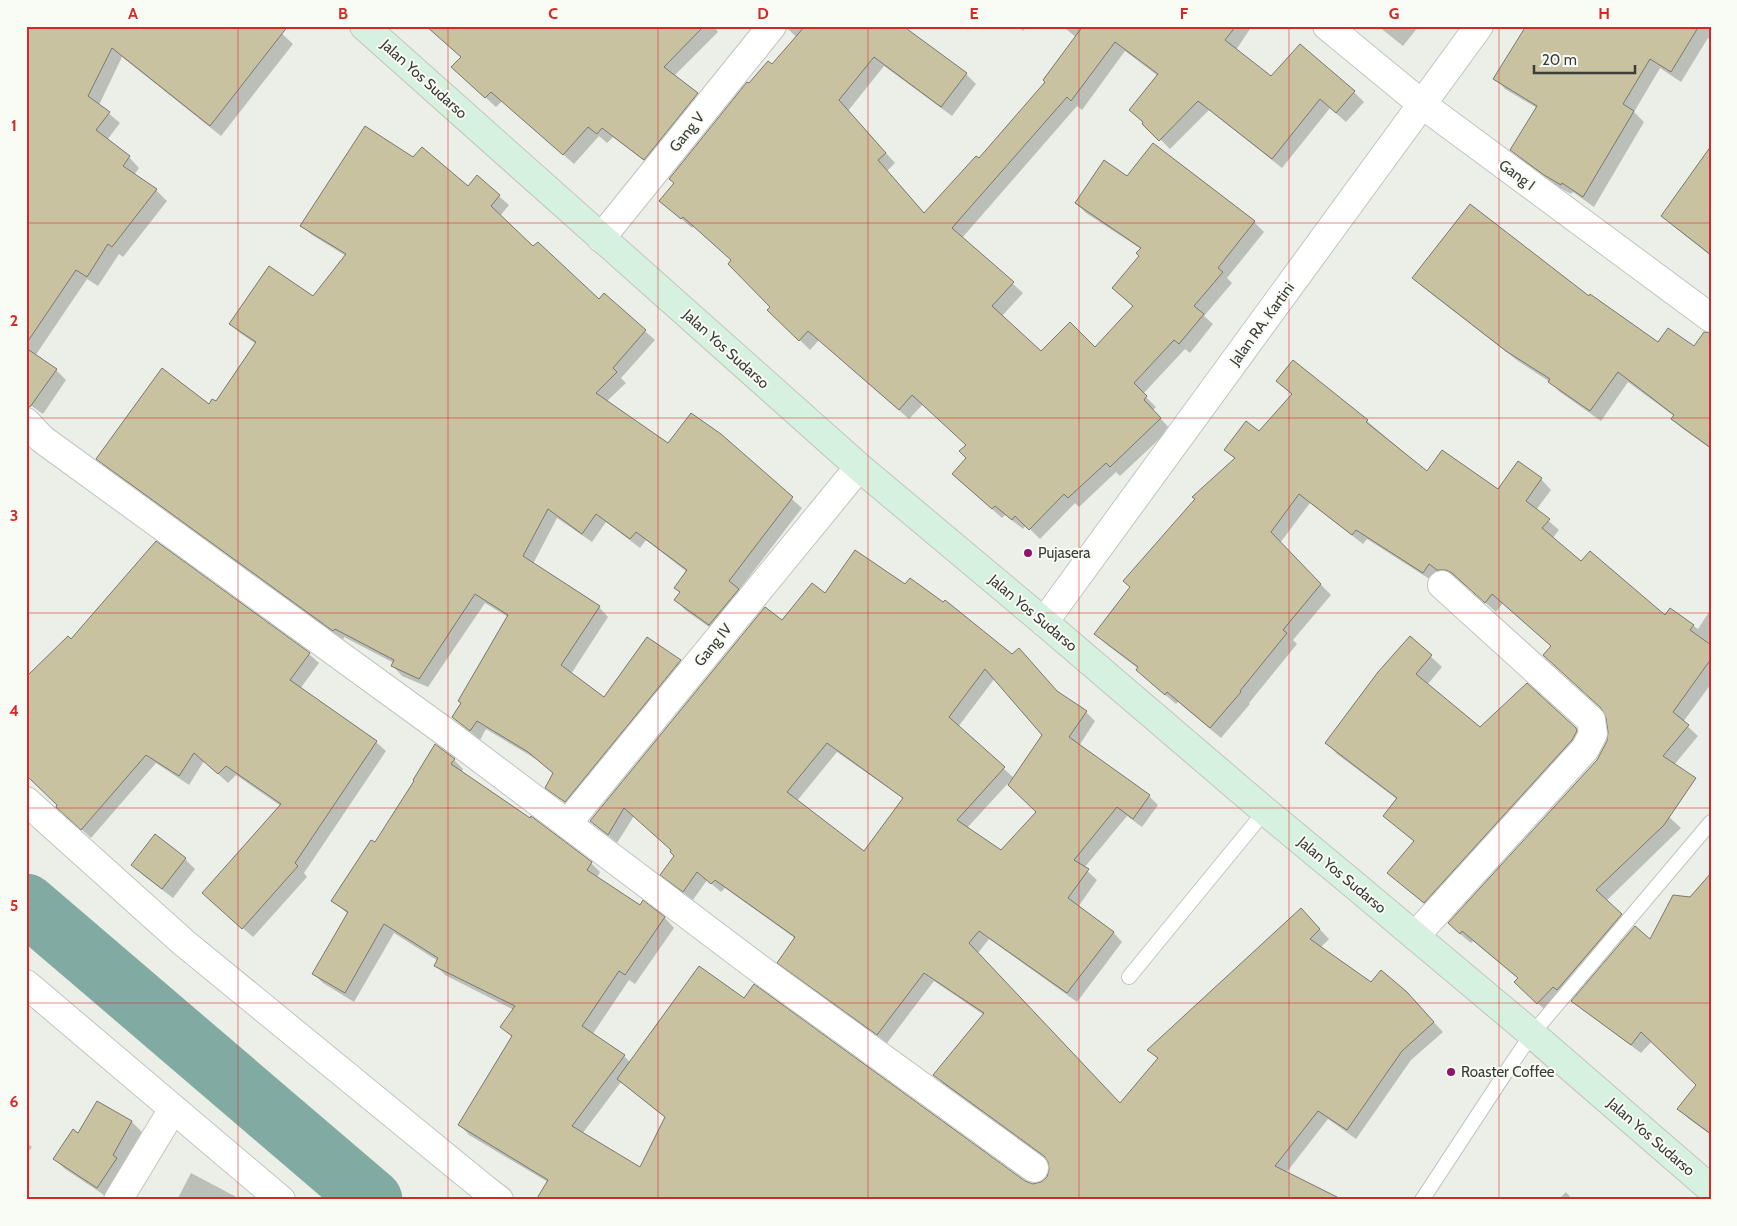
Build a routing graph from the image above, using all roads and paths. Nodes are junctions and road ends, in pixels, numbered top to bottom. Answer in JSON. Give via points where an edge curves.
{"nodes":[{"id":1,"x":364,"y":26,"type":"edge"},
{"id":2,"x":772,"y":26,"type":"edge"},
{"id":3,"x":1327,"y":26,"type":"edge"},
{"id":4,"x":1479,"y":26,"type":"edge"},
{"id":5,"x":1422,"y":106,"type":"junction"},
{"id":6,"x":601,"y":238,"type":"junction"},
{"id":7,"x":1711,"y":318,"type":"edge"},
{"id":8,"x":26,"y":422,"type":"edge"},
{"id":9,"x":858,"y":467,"type":"junction"},
{"id":10,"x":1442,"y":585,"type":"dead end"},
{"id":11,"x":1044,"y":622,"type":"junction"},
{"id":12,"x":26,"y":801,"type":"edge"},
{"id":13,"x":1265,"y":811,"type":"junction"},
{"id":14,"x":1711,"y":822,"type":"edge"},
{"id":15,"x":567,"y":824,"type":"junction"},
{"id":16,"x":1415,"y":936,"type":"junction"},
{"id":17,"x":1129,"y":977,"type":"dead end"},
{"id":18,"x":26,"y":984,"type":"edge"},
{"id":19,"x":1532,"y":1034,"type":"junction"},
{"id":20,"x":173,"y":1109,"type":"junction"},
{"id":21,"x":1034,"y":1168,"type":"dead end"},
{"id":22,"x":1711,"y":1189,"type":"edge"},
{"id":23,"x":118,"y":1200,"type":"edge"},
{"id":24,"x":281,"y":1200,"type":"edge"},
{"id":25,"x":499,"y":1200,"type":"edge"},
{"id":26,"x":1422,"y":1200,"type":"edge"}],
"edges":[{"from":1,"to":6,"type":"main road","name":"Jalan Yos Sudarso"},
{"from":2,"to":6,"type":"street","name":"Gang V"},
{"from":3,"to":5,"type":"street","name":"Gang I"},
{"from":4,"to":5,"type":"street","name":"Jalan RA. Kartini"},
{"from":5,"to":7,"type":"street","name":"Gang I"},
{"from":5,"to":11,"type":"street","name":"Jalan RA. Kartini"},
{"from":6,"to":9,"type":"main road","name":"Jalan Yos Sudarso"},
{"from":8,"to":15,"type":"street","via":[[42,439]]},
{"from":9,"to":11,"type":"main road","name":"Jalan Yos Sudarso"},
{"from":9,"to":15,"type":"street","name":"Gang IV"},
{"from":10,"to":16,"type":"street","via":[[1591,720],[1593,734],[1585,749]]},
{"from":11,"to":13,"type":"main road","name":"Jalan Yos Sudarso"},
{"from":12,"to":25,"type":"street","via":[[183,942]]},
{"from":13,"to":16,"type":"main road","name":"Jalan Yos Sudarso"},
{"from":13,"to":17,"type":"lane"},
{"from":14,"to":19,"type":"lane"},
{"from":15,"to":21,"type":"street"},
{"from":16,"to":19,"type":"main road","name":"Jalan Yos Sudarso"},
{"from":18,"to":20,"type":"street"},
{"from":19,"to":22,"type":"main road","name":"Jalan Yos Sudarso"},
{"from":19,"to":26,"type":"lane"},
{"from":20,"to":23,"type":"street"},
{"from":20,"to":24,"type":"street"}]}
